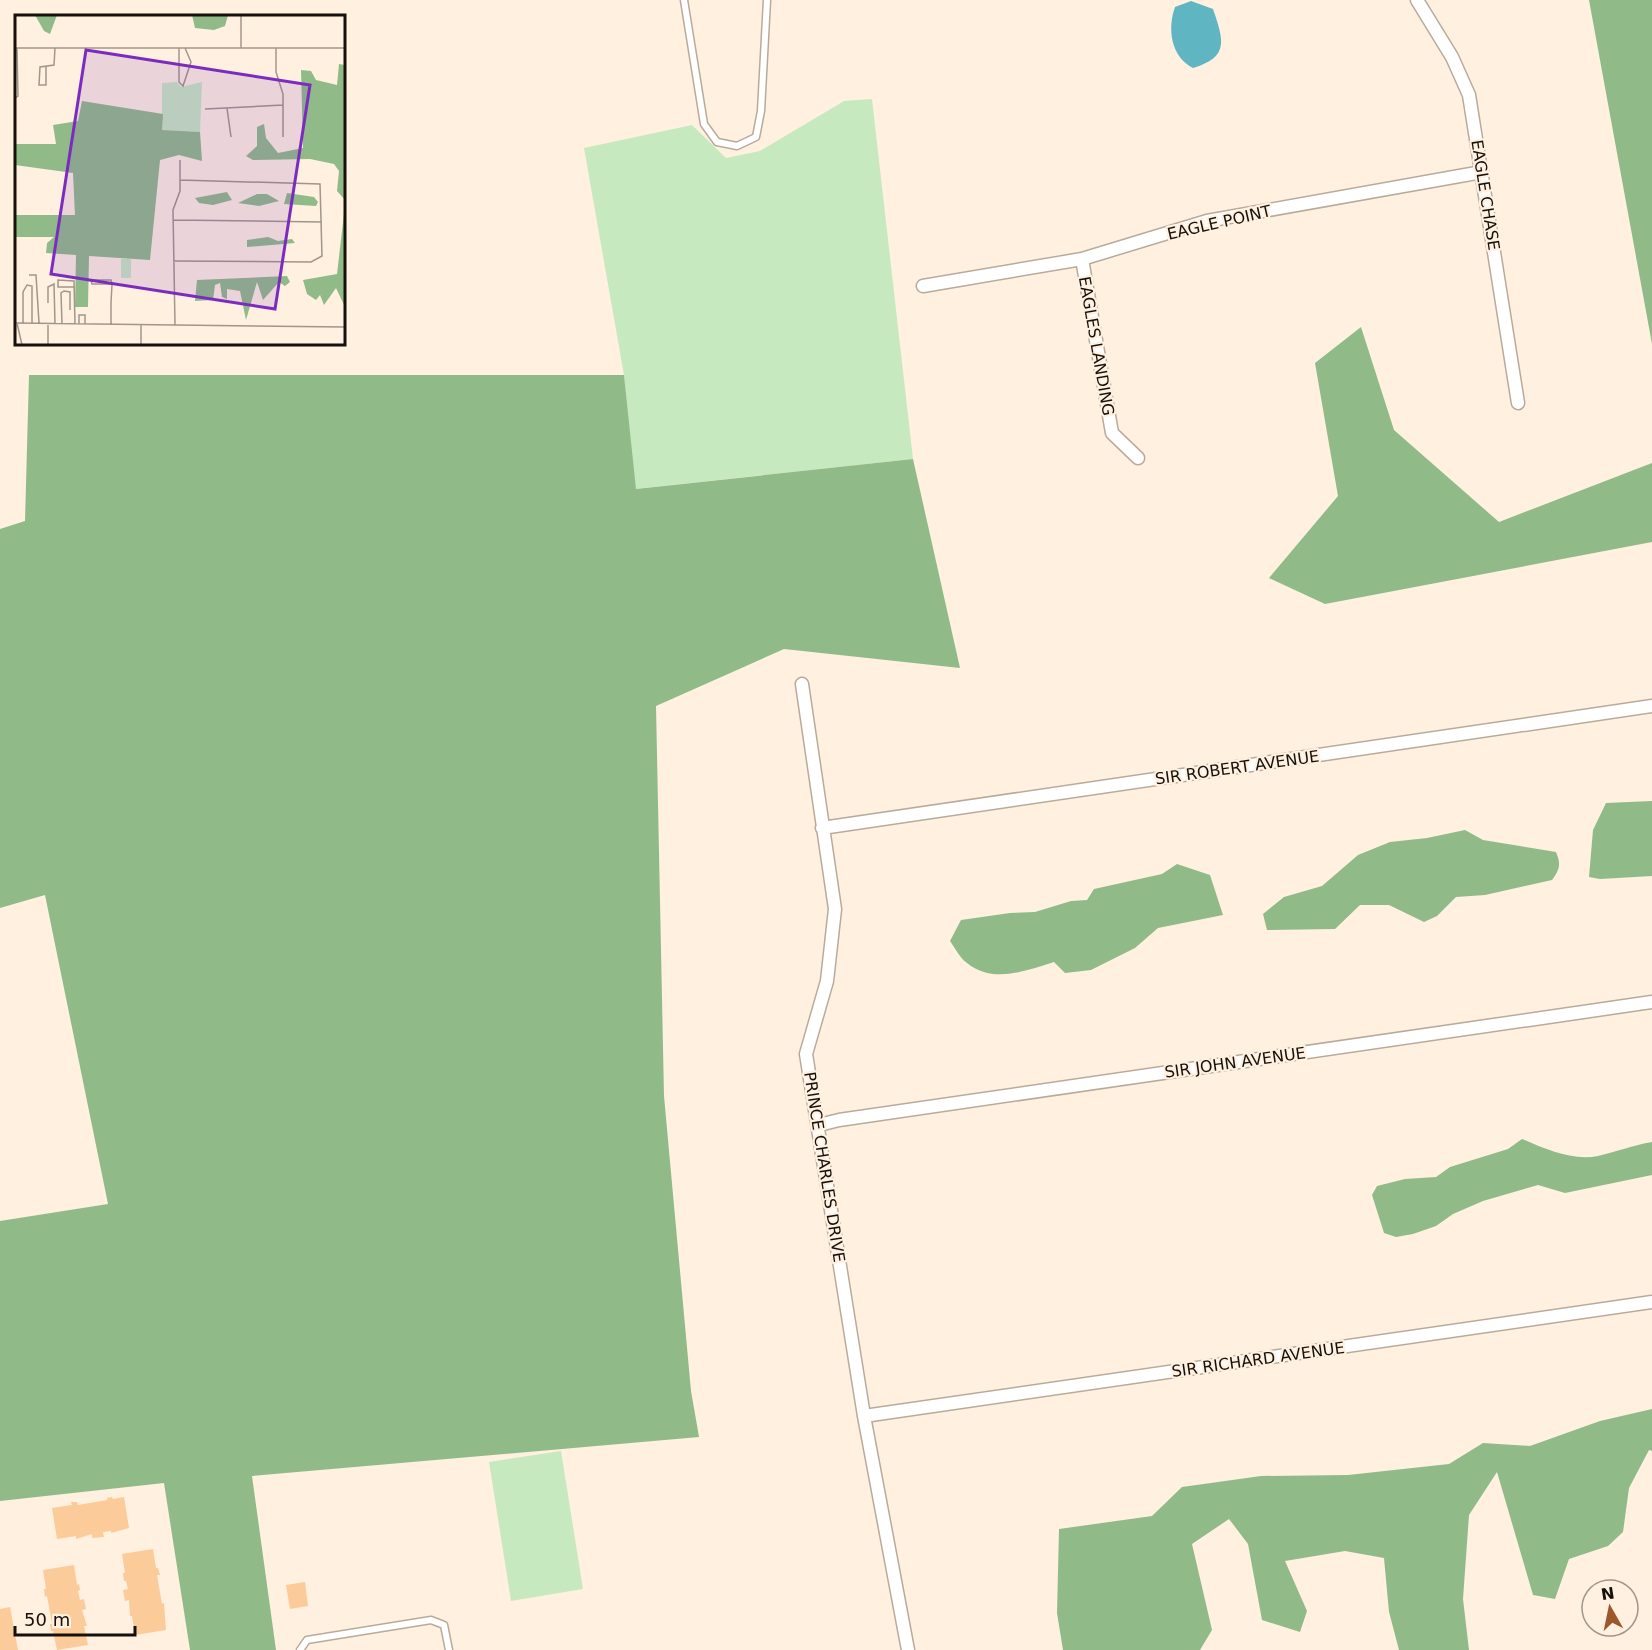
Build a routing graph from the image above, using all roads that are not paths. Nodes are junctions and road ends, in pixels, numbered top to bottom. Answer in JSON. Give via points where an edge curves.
{"nodes":[{"id":1,"x":684,"y":0,"type":"edge"},
{"id":2,"x":767,"y":0,"type":"edge"},
{"id":3,"x":1417,"y":0,"type":"edge"},
{"id":4,"x":1482,"y":172,"type":"junction"},
{"id":5,"x":1082,"y":259,"type":"junction"},
{"id":6,"x":923,"y":286,"type":"dead end"},
{"id":7,"x":1518,"y":403,"type":"dead end"},
{"id":8,"x":1138,"y":458,"type":"dead end"},
{"id":9,"x":802,"y":684,"type":"dead end"},
{"id":10,"x":1652,"y":706,"type":"edge"},
{"id":11,"x":822,"y":828,"type":"junction"},
{"id":12,"x":1652,"y":1002,"type":"edge"},
{"id":13,"x":819,"y":1125,"type":"junction"},
{"id":14,"x":1652,"y":1302,"type":"edge"},
{"id":15,"x":864,"y":1416,"type":"junction"},
{"id":16,"x":300,"y":1650,"type":"edge"},
{"id":17,"x":449,"y":1650,"type":"edge"},
{"id":18,"x":908,"y":1650,"type":"edge"}],
"edges":[{"from":1,"to":2,"type":"lane","via":[[704,124],[717,142],[737,146],[756,137]]},
{"from":3,"to":4,"type":"street","name":"EAGLE CHASE","via":[[1452,57],[1469,95]]},
{"from":4,"to":5,"type":"street","name":"EAGLE POINT","via":[[1207,221]]},
{"from":4,"to":7,"type":"street","name":"EAGLE CHASE"},
{"from":5,"to":6,"type":"street","name":"EAGLE POINT"},
{"from":5,"to":8,"type":"street","name":"EAGLES LANDING","via":[[1112,434]]},
{"from":9,"to":11,"type":"street","name":"PRINCE CHARLES DRIVE"},
{"from":10,"to":11,"type":"street","name":"SIR ROBERT AVENUE"},
{"from":11,"to":13,"type":"street","name":"PRINCE CHARLES DRIVE","via":[[835,909],[827,981],[806,1054]]},
{"from":12,"to":13,"type":"street","name":"SIR JOHN AVENUE"},
{"from":13,"to":15,"type":"street","name":"PRINCE CHARLES DRIVE"},
{"from":14,"to":15,"type":"street","name":"SIR RICHARD AVENUE"},
{"from":15,"to":18,"type":"street","name":"PRINCE CHARLES DRIVE"},
{"from":16,"to":17,"type":"lane","via":[[307,1640],[431,1620],[444,1625]]}]}
